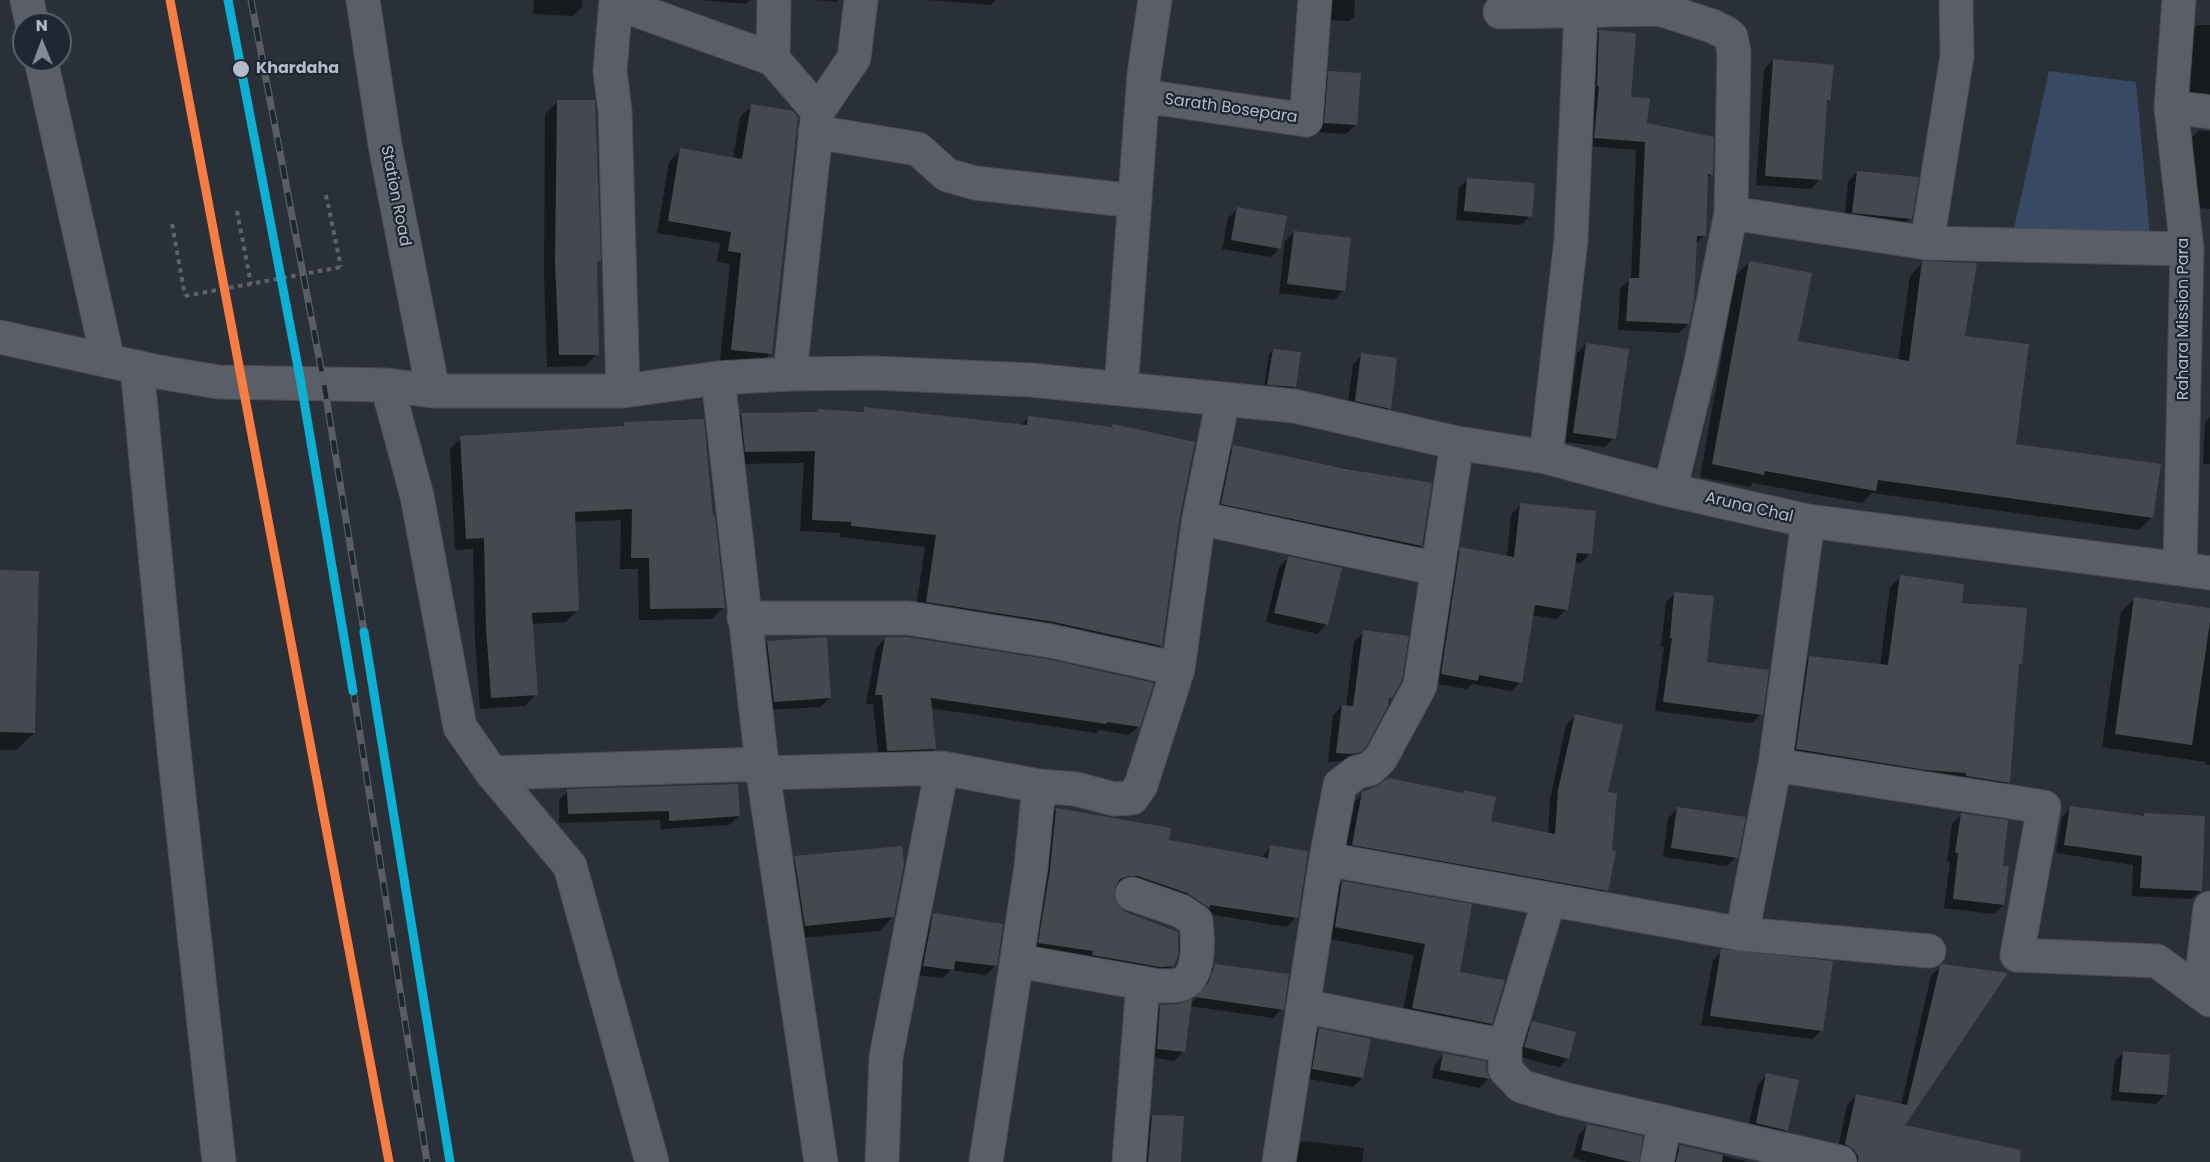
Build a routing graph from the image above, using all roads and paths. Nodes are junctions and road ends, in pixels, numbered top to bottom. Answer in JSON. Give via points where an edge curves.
{"nodes":[{"id":1,"x":363,"y":0,"type":"edge"},
{"id":2,"x":774,"y":0,"type":"edge"},
{"id":3,"x":861,"y":0,"type":"edge"},
{"id":4,"x":1155,"y":0,"type":"edge"},
{"id":5,"x":1315,"y":0,"type":"edge"},
{"id":6,"x":1956,"y":0,"type":"edge"},
{"id":7,"x":2179,"y":0,"type":"edge"},
{"id":8,"x":616,"y":1,"type":"edge"},
{"id":9,"x":1657,"y":5,"type":"edge"},
{"id":10,"x":1562,"y":7,"type":"edge"},
{"id":11,"x":1500,"y":12,"type":"dead end"},
{"id":12,"x":773,"y":59,"type":"junction"},
{"id":13,"x":43,"y":72,"type":"edge"},
{"id":14,"x":1143,"y":96,"type":"junction"},
{"id":15,"x":2171,"y":108,"type":"junction"},
{"id":16,"x":2210,"y":112,"type":"edge"},
{"id":17,"x":817,"y":122,"type":"junction"},
{"id":18,"x":326,"y":195,"type":"dead end"},
{"id":19,"x":1135,"y":201,"type":"junction"},
{"id":20,"x":237,"y":211,"type":"dead end"},
{"id":21,"x":1731,"y":213,"type":"junction"},
{"id":22,"x":172,"y":224,"type":"dead end"},
{"id":23,"x":1927,"y":243,"type":"junction"},
{"id":24,"x":2187,"y":249,"type":"junction"},
{"id":25,"x":251,"y":284,"type":"junction"},
{"id":26,"x":0,"y":337,"type":"edge"},
{"id":27,"x":123,"y":364,"type":"junction"},
{"id":28,"x":790,"y":374,"type":"junction"},
{"id":29,"x":717,"y":378,"type":"junction"},
{"id":30,"x":387,"y":385,"type":"junction"},
{"id":31,"x":1121,"y":388,"type":"junction"},
{"id":32,"x":432,"y":391,"type":"junction"},
{"id":33,"x":622,"y":392,"type":"junction"},
{"id":34,"x":1223,"y":400,"type":"junction"},
{"id":35,"x":1457,"y":443,"type":"junction"},
{"id":36,"x":1546,"y":457,"type":"junction"},
{"id":37,"x":1670,"y":490,"type":"junction"},
{"id":38,"x":1199,"y":518,"type":"junction"},
{"id":39,"x":1808,"y":521,"type":"junction"},
{"id":40,"x":1438,"y":569,"type":"junction"},
{"id":41,"x":2195,"y":570,"type":"edge"},
{"id":42,"x":744,"y":618,"type":"junction"},
{"id":43,"x":1178,"y":669,"type":"junction"},
{"id":44,"x":1775,"y":765,"type":"junction"},
{"id":45,"x":942,"y":768,"type":"junction"},
{"id":46,"x":762,"y":769,"type":"junction"},
{"id":47,"x":492,"y":773,"type":"junction"},
{"id":48,"x":1039,"y":786,"type":"junction"},
{"id":49,"x":1326,"y":859,"type":"junction"},
{"id":50,"x":1132,"y":894,"type":"dead end"},
{"id":51,"x":1549,"y":900,"type":"junction"},
{"id":52,"x":2210,"y":908,"type":"edge"},
{"id":53,"x":1742,"y":933,"type":"junction"},
{"id":54,"x":1929,"y":951,"type":"dead end"},
{"id":55,"x":1018,"y":960,"type":"junction"},
{"id":56,"x":1143,"y":983,"type":"junction"},
{"id":57,"x":2205,"y":997,"type":"edge"},
{"id":58,"x":1303,"y":1006,"type":"junction"},
{"id":59,"x":1505,"y":1046,"type":"junction"},
{"id":60,"x":1665,"y":1122,"type":"junction"},
{"id":61,"x":1737,"y":1150,"type":"edge"},
{"id":62,"x":219,"y":1162,"type":"edge"},
{"id":63,"x":652,"y":1162,"type":"edge"},
{"id":64,"x":820,"y":1162,"type":"edge"},
{"id":65,"x":882,"y":1162,"type":"edge"},
{"id":66,"x":986,"y":1162,"type":"edge"},
{"id":67,"x":1129,"y":1162,"type":"edge"},
{"id":68,"x":1279,"y":1162,"type":"edge"},
{"id":69,"x":1657,"y":1162,"type":"edge"},
{"id":70,"x":1840,"y":1162,"type":"edge"}],
"edges":[{"from":1,"to":32,"type":"street","name":"Station Road","via":[[385,145]]},
{"from":2,"to":12,"type":"street"},
{"from":3,"to":17,"type":"street","via":[[854,58]]},
{"from":4,"to":14,"type":"street"},
{"from":5,"to":14,"type":"street","name":"Sarath Bosepara","via":[[1306,120]]},
{"from":6,"to":23,"type":"street","via":[[1957,56]]},
{"from":7,"to":15,"type":"street","name":"Rahara Mission Para"},
{"from":8,"to":12,"type":"street"},
{"from":8,"to":33,"type":"street","via":[[610,71],[615,111]]},
{"from":9,"to":10,"type":"street"},
{"from":9,"to":21,"type":"street","via":[[1731,37]]},
{"from":10,"to":11,"type":"street"},
{"from":10,"to":36,"type":"street","via":[[1571,240]]},
{"from":12,"to":17,"type":"street"},
{"from":13,"to":27,"type":"street"},
{"from":14,"to":19,"type":"street"},
{"from":15,"to":16,"type":"street"},
{"from":15,"to":24,"type":"street","name":"Rahara Mission Para"},
{"from":17,"to":19,"type":"street","via":[[918,149],[946,175],[975,183]]},
{"from":17,"to":28,"type":"street"},
{"from":18,"to":25,"type":"path","bridge":true,"via":[[341,267]]},
{"from":19,"to":31,"type":"street"},
{"from":20,"to":25,"type":"path"},
{"from":21,"to":23,"type":"street"},
{"from":21,"to":37,"type":"street"},
{"from":22,"to":25,"type":"path","bridge":true,"via":[[185,296]]},
{"from":23,"to":24,"type":"street"},
{"from":24,"to":41,"type":"street","name":"Rahara Mission Para"},
{"from":26,"to":27,"type":"street","name":"Aruna Chal"},
{"from":27,"to":30,"type":"street","name":"Aruna Chal","via":[[218,382]]},
{"from":27,"to":62,"type":"street","via":[[174,750]]},
{"from":28,"to":29,"type":"street","name":"Aruna Chal"},
{"from":28,"to":31,"type":"street","name":"Aruna Chal","via":[[976,377]]},
{"from":29,"to":33,"type":"street","name":"Aruna Chal"},
{"from":29,"to":42,"type":"street"},
{"from":30,"to":32,"type":"street","name":"Aruna Chal"},
{"from":30,"to":47,"type":"street","via":[[417,496],[460,727]]},
{"from":31,"to":34,"type":"street","name":"Aruna Chal"},
{"from":32,"to":33,"type":"street","name":"Aruna Chal"},
{"from":34,"to":35,"type":"street","name":"Aruna Chal","via":[[1294,406]]},
{"from":34,"to":38,"type":"street"},
{"from":35,"to":36,"type":"street","name":"Aruna Chal"},
{"from":35,"to":40,"type":"street"},
{"from":36,"to":37,"type":"street","name":"Aruna Chal"},
{"from":37,"to":39,"type":"street","name":"Aruna Chal"},
{"from":38,"to":40,"type":"street"},
{"from":38,"to":43,"type":"street"},
{"from":39,"to":41,"type":"street","name":"Aruna Chal"},
{"from":39,"to":44,"type":"street"},
{"from":40,"to":49,"type":"street","via":[[1420,686],[1381,758],[1340,785]]},
{"from":42,"to":43,"type":"street","via":[[909,618],[1051,641]]},
{"from":42,"to":46,"type":"street"},
{"from":43,"to":48,"type":"street","via":[[1141,784],[1132,798],[1114,799],[1076,789]]},
{"from":44,"to":53,"type":"street"},
{"from":44,"to":57,"type":"street","via":[[2044,807],[2017,955],[2157,961]]},
{"from":45,"to":46,"type":"street"},
{"from":45,"to":48,"type":"street"},
{"from":45,"to":65,"type":"street","via":[[886,1057]]},
{"from":46,"to":47,"type":"street"},
{"from":46,"to":64,"type":"street"},
{"from":47,"to":63,"type":"street","via":[[570,866]]},
{"from":48,"to":55,"type":"street"},
{"from":49,"to":51,"type":"street"},
{"from":49,"to":58,"type":"street"},
{"from":50,"to":56,"type":"street","via":[[1181,911],[1196,921],[1199,941],[1191,976],[1180,985]]},
{"from":51,"to":53,"type":"street"},
{"from":51,"to":59,"type":"street"},
{"from":52,"to":57,"type":"street"},
{"from":53,"to":54,"type":"street"},
{"from":55,"to":56,"type":"street"},
{"from":55,"to":66,"type":"street"},
{"from":56,"to":67,"type":"street"},
{"from":58,"to":59,"type":"street"},
{"from":58,"to":68,"type":"street"},
{"from":59,"to":60,"type":"street","via":[[1505,1069],[1521,1086]]},
{"from":60,"to":61,"type":"street"},
{"from":60,"to":69,"type":"street"},
{"from":61,"to":70,"type":"street"}]}
